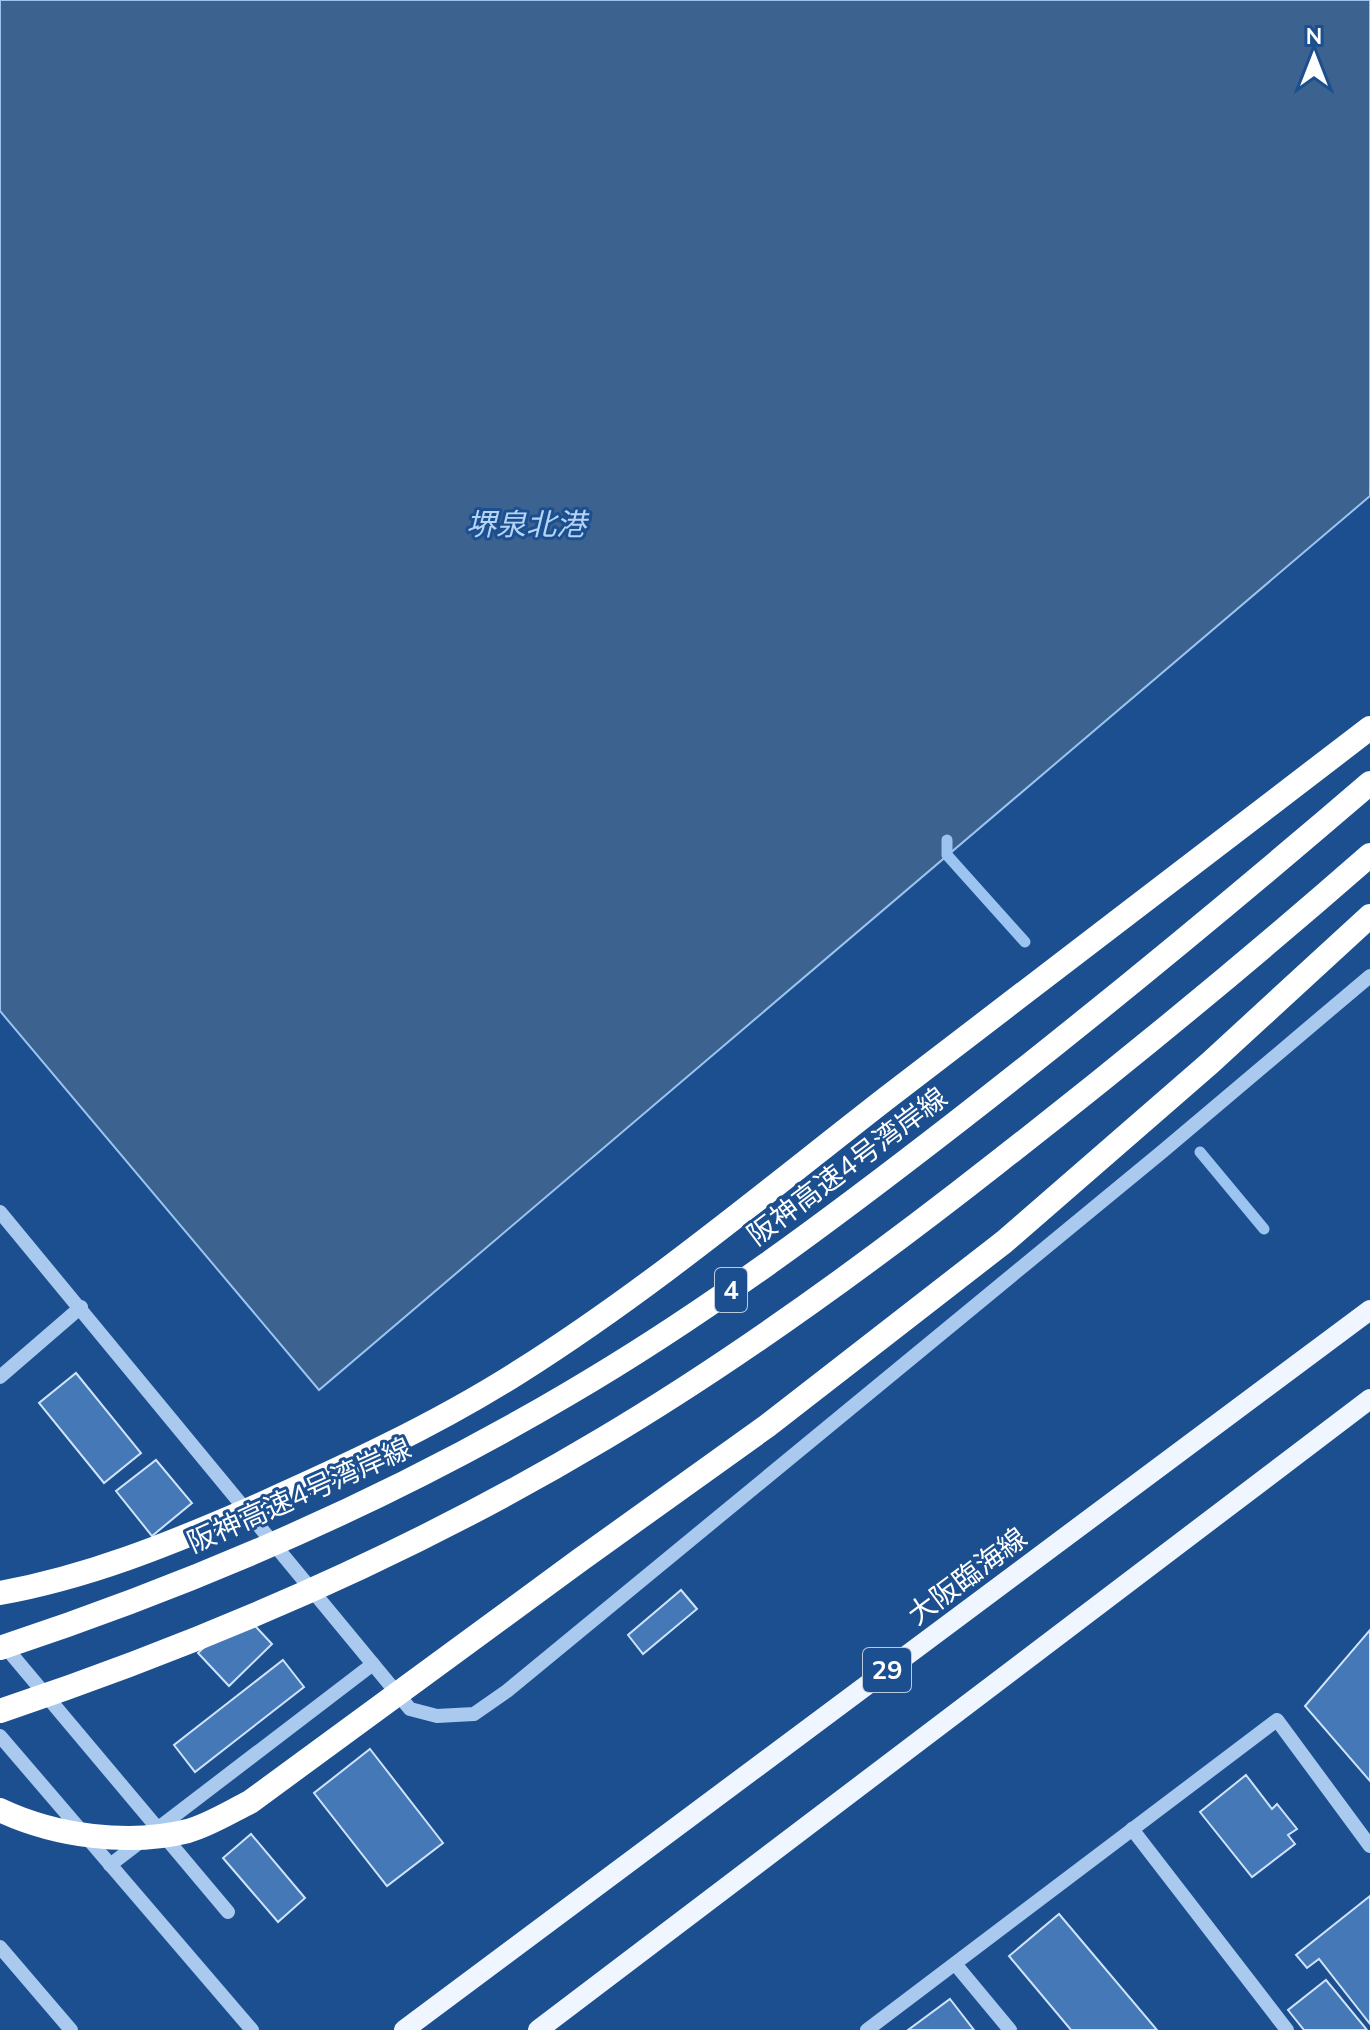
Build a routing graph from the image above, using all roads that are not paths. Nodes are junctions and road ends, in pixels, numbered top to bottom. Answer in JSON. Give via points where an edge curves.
{"nodes":[{"id":1,"x":1370,"y":728,"type":"edge"},
{"id":2,"x":1370,"y":783,"type":"edge"},
{"id":3,"x":1370,"y":855,"type":"edge"},
{"id":4,"x":1370,"y":916,"type":"edge"},
{"id":5,"x":1370,"y":976,"type":"edge"},
{"id":6,"x":0,"y":1212,"type":"edge"},
{"id":7,"x":81,"y":1307,"type":"junction"},
{"id":8,"x":1370,"y":1310,"type":"edge"},
{"id":9,"x":0,"y":1377,"type":"edge"},
{"id":10,"x":1370,"y":1399,"type":"edge"},
{"id":11,"x":0,"y":1593,"type":"edge"},
{"id":12,"x":0,"y":1641,"type":"edge"},
{"id":13,"x":0,"y":1648,"type":"edge"},
{"id":14,"x":373,"y":1664,"type":"junction"},
{"id":15,"x":0,"y":1711,"type":"edge"},
{"id":16,"x":0,"y":1736,"type":"edge"},
{"id":17,"x":0,"y":1810,"type":"edge"},
{"id":18,"x":158,"y":1828,"type":"junction"},
{"id":19,"x":1132,"y":1829,"type":"junction"},
{"id":20,"x":1370,"y":1846,"type":"edge"},
{"id":21,"x":110,"y":1865,"type":"junction"},
{"id":22,"x":228,"y":1912,"type":"dead end"},
{"id":23,"x":0,"y":1947,"type":"edge"},
{"id":24,"x":956,"y":1965,"type":"junction"},
{"id":25,"x":71,"y":2030,"type":"edge"},
{"id":26,"x":252,"y":2030,"type":"edge"},
{"id":27,"x":404,"y":2030,"type":"edge"},
{"id":28,"x":538,"y":2030,"type":"edge"},
{"id":29,"x":867,"y":2030,"type":"edge"},
{"id":30,"x":1010,"y":2030,"type":"edge"},
{"id":31,"x":1287,"y":2030,"type":"edge"}],
"edges":[{"from":1,"to":11,"type":"highway","via":[[736,1216],[517,1373],[377,1449],[172,1543],[78,1576]]},
{"from":2,"to":13,"type":"highway","name":"阪神高速4号湾岸線","number":"4","via":[[1032,1064],[885,1178],[733,1289],[569,1394],[399,1487],[222,1565]]},
{"from":3,"to":15,"type":"highway","number":"4","via":[[1068,1108],[918,1225],[764,1336],[603,1439],[436,1531],[266,1610]]},
{"from":4,"to":17,"type":"highway","via":[[1004,1242],[767,1426],[250,1802],[189,1830],[154,1836],[76,1833]]},
{"from":5,"to":14,"type":"street","via":[[474,1714],[437,1716],[410,1709]]},
{"from":6,"to":7,"type":"street"},
{"from":7,"to":9,"type":"street"},
{"from":7,"to":14,"type":"street"},
{"from":8,"to":27,"type":"main road","name":"大阪臨海線","number":"29"},
{"from":10,"to":28,"type":"main road"},
{"from":12,"to":18,"type":"street"},
{"from":14,"to":18,"type":"street"},
{"from":16,"to":21,"type":"street"},
{"from":18,"to":21,"type":"street"},
{"from":18,"to":22,"type":"street"},
{"from":19,"to":20,"type":"street","via":[[1277,1720]]},
{"from":19,"to":24,"type":"street"},
{"from":19,"to":31,"type":"street"},
{"from":21,"to":26,"type":"street"},
{"from":23,"to":25,"type":"street"},
{"from":24,"to":29,"type":"street"},
{"from":24,"to":30,"type":"street"}]}
